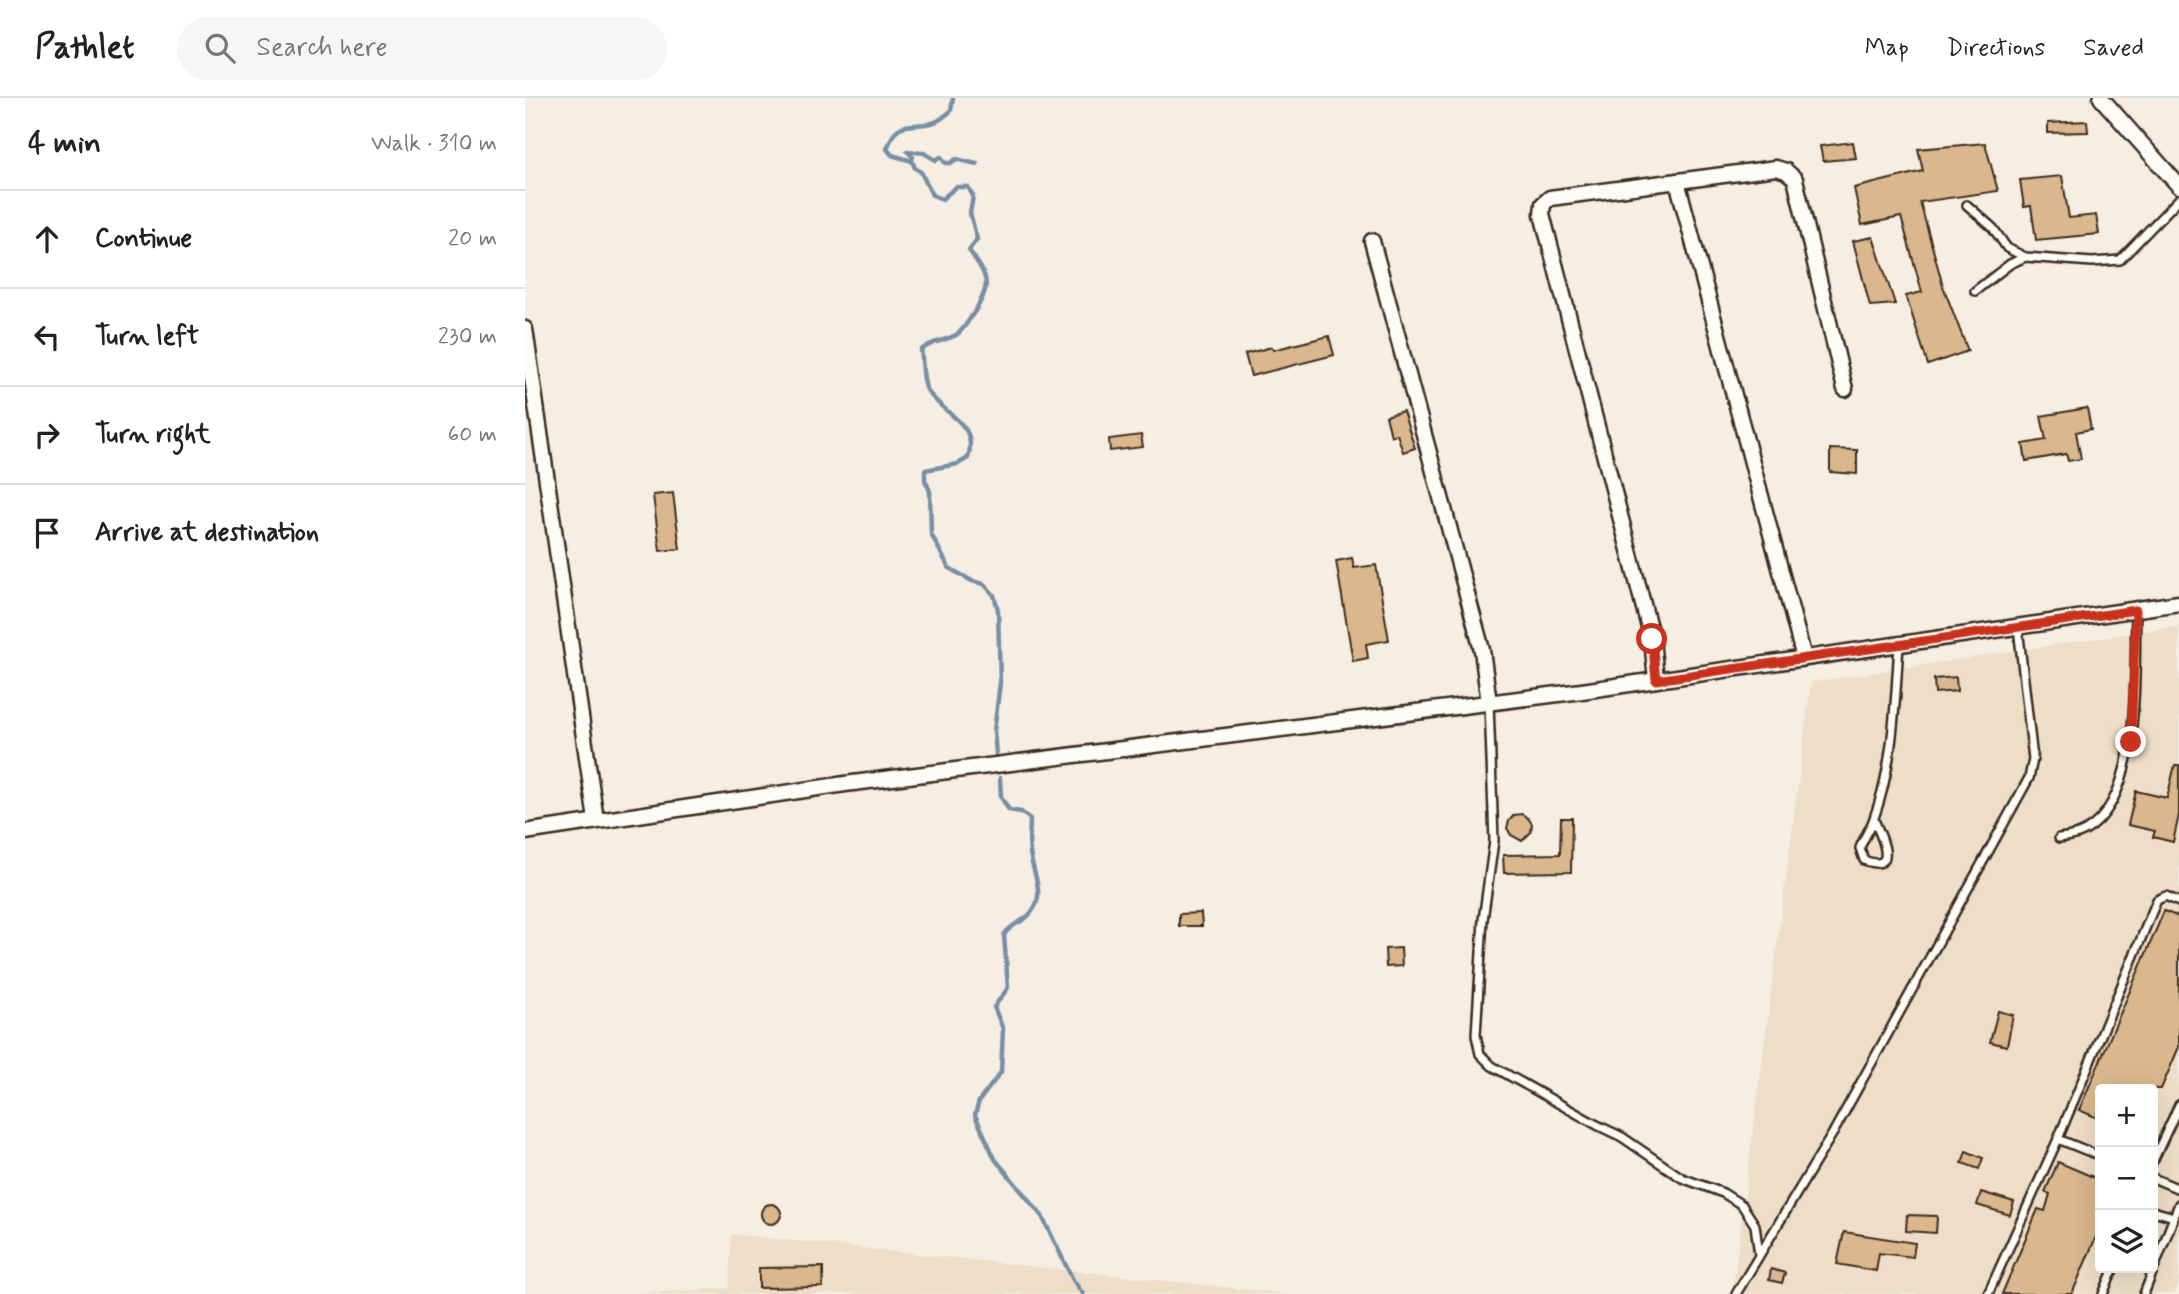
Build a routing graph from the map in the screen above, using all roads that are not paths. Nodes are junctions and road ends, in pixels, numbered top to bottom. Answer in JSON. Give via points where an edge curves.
{"nodes":[{"id":1,"x":2101,"y":98,"type":"edge"},
{"id":2,"x":1678,"y":181,"type":"junction"},
{"id":3,"x":2179,"y":186,"type":"edge"},
{"id":4,"x":2179,"y":199,"type":"edge"},
{"id":5,"x":1967,"y":205,"type":"dead end"},
{"id":6,"x":1372,"y":242,"type":"dead end"},
{"id":7,"x":2025,"y":257,"type":"junction"},
{"id":8,"x":1975,"y":291,"type":"dead end"},
{"id":9,"x":525,"y":329,"type":"edge"},
{"id":10,"x":1845,"y":389,"type":"dead end"},
{"id":11,"x":2179,"y":603,"type":"edge"},
{"id":12,"x":2136,"y":610,"type":"junction"},
{"id":13,"x":2018,"y":627,"type":"junction"},
{"id":14,"x":1899,"y":644,"type":"junction"},
{"id":15,"x":1804,"y":658,"type":"junction"},
{"id":16,"x":1656,"y":680,"type":"junction"},
{"id":17,"x":1489,"y":704,"type":"junction"},
{"id":18,"x":596,"y":820,"type":"junction"},
{"id":19,"x":1874,"y":820,"type":"junction"},
{"id":20,"x":525,"y":832,"type":"edge"},
{"id":21,"x":2059,"y":838,"type":"dead end"},
{"id":22,"x":2179,"y":902,"type":"edge"},
{"id":23,"x":2179,"y":1105,"type":"edge"},
{"id":24,"x":2058,"y":1139,"type":"junction"},
{"id":25,"x":2158,"y":1150,"type":"edge"},
{"id":26,"x":2095,"y":1154,"type":"edge"},
{"id":27,"x":2158,"y":1180,"type":"edge"},
{"id":28,"x":2179,"y":1189,"type":"edge"},
{"id":29,"x":2179,"y":1204,"type":"edge"},
{"id":30,"x":2158,"y":1212,"type":"edge"},
{"id":31,"x":2174,"y":1217,"type":"junction"},
{"id":32,"x":1759,"y":1255,"type":"junction"},
{"id":33,"x":2112,"y":1273,"type":"edge"},
{"id":34,"x":1736,"y":1294,"type":"edge"},
{"id":35,"x":1988,"y":1294,"type":"edge"},
{"id":36,"x":2103,"y":1294,"type":"edge"},
{"id":37,"x":2144,"y":1294,"type":"edge"}],
"edges":[{"from":1,"to":3,"type":"street"},
{"from":2,"to":10,"type":"street","via":[[1776,168],[1795,179]]},
{"from":2,"to":15,"type":"street"},
{"from":2,"to":16,"type":"street","via":[[1550,198],[1543,204],[1542,214],[1652,639]]},
{"from":4,"to":7,"type":"lane","via":[[2120,260]]},
{"from":5,"to":7,"type":"lane","via":[[2007,248]]},
{"from":6,"to":17,"type":"street","via":[[1482,650]]},
{"from":7,"to":8,"type":"lane"},
{"from":9,"to":18,"type":"street"},
{"from":11,"to":12,"type":"street"},
{"from":12,"to":13,"type":"street"},
{"from":12,"to":21,"type":"lane","via":[[2131,742],[2125,770],[2108,810],[2087,830]]},
{"from":13,"to":14,"type":"street"},
{"from":13,"to":32,"type":"lane","via":[[2033,759],[2029,778],[1833,1133]]},
{"from":14,"to":15,"type":"street"},
{"from":14,"to":19,"type":"lane","via":[[1894,724]]},
{"from":15,"to":16,"type":"street"},
{"from":16,"to":17,"type":"street"},
{"from":17,"to":18,"type":"street","via":[[871,780]]},
{"from":17,"to":32,"type":"lane","via":[[1494,841],[1482,919],[1476,1035],[1480,1054],[1492,1066],[1622,1136],[1669,1171],[1742,1205],[1755,1225]]},
{"from":18,"to":20,"type":"street"},
{"from":19,"to":19,"type":"lane","via":[[1860,848],[1864,860],[1874,864],[1882,862],[1886,854]]},
{"from":22,"to":24,"type":"lane","via":[[2166,896],[2157,900]]},
{"from":23,"to":25,"type":"lane"},
{"from":24,"to":26,"type":"lane"},
{"from":24,"to":35,"type":"lane"},
{"from":27,"to":28,"type":"lane"},
{"from":29,"to":31,"type":"lane"},
{"from":30,"to":31,"type":"lane"},
{"from":31,"to":37,"type":"lane"},
{"from":32,"to":34,"type":"lane"},
{"from":33,"to":36,"type":"lane"}]}
